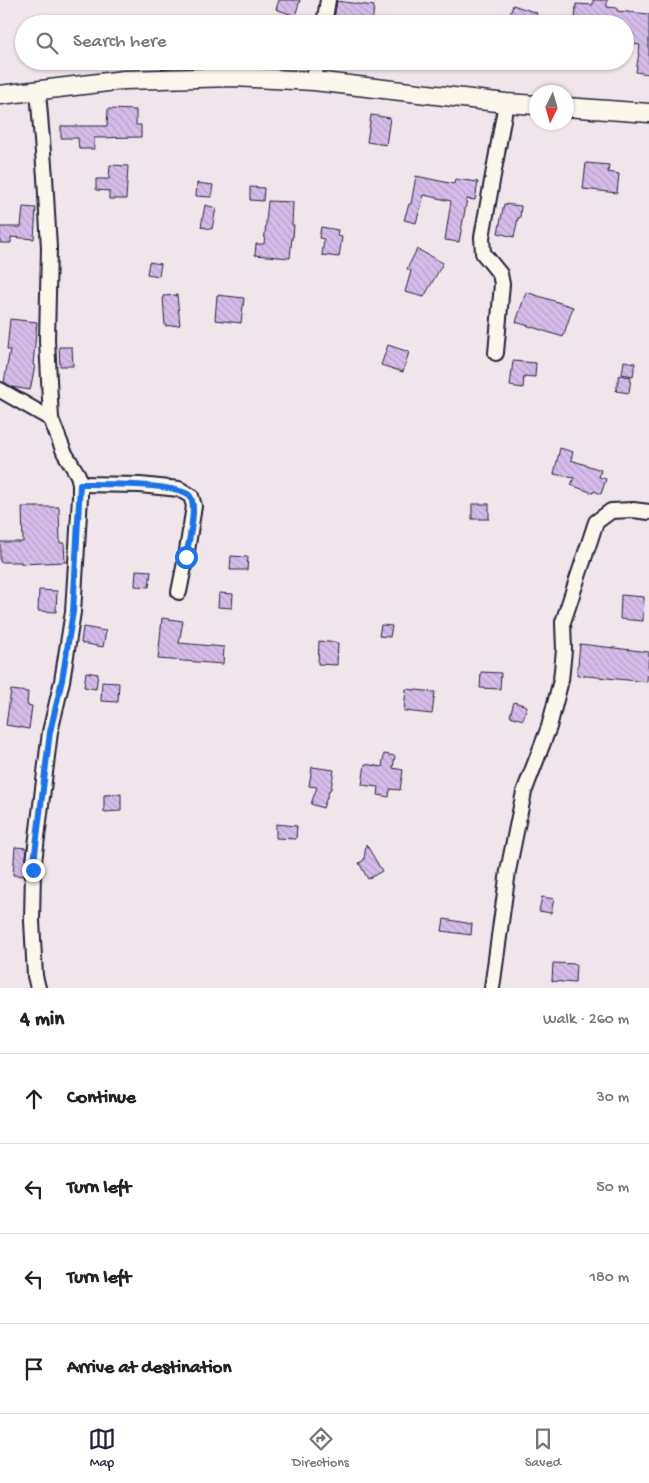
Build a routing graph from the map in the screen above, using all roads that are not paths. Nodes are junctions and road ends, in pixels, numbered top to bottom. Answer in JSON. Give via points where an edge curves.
{"nodes":[{"id":1,"x":328,"y":0,"type":"edge"},
{"id":2,"x":326,"y":15,"type":"edge"},
{"id":3,"x":316,"y":70,"type":"edge"},
{"id":4,"x":314,"y":81,"type":"junction"},
{"id":5,"x":38,"y":91,"type":"junction"},
{"id":6,"x":0,"y":95,"type":"edge"},
{"id":7,"x":506,"y":103,"type":"junction"},
{"id":8,"x":529,"y":105,"type":"edge"},
{"id":9,"x":574,"y":108,"type":"edge"},
{"id":10,"x":649,"y":113,"type":"edge"},
{"id":11,"x":496,"y":353,"type":"dead end"},
{"id":12,"x":0,"y":390,"type":"edge"},
{"id":13,"x":51,"y":419,"type":"junction"},
{"id":14,"x":80,"y":484,"type":"junction"},
{"id":15,"x":649,"y":512,"type":"edge"},
{"id":16,"x":179,"y":592,"type":"dead end"},
{"id":17,"x":38,"y":988,"type":"edge"},
{"id":18,"x":492,"y":988,"type":"edge"}],
"edges":[{"from":1,"to":2,"type":"street"},
{"from":3,"to":4,"type":"street"},
{"from":4,"to":5,"type":"main road","via":[[234,77],[124,80]]},
{"from":4,"to":7,"type":"main road"},
{"from":5,"to":6,"type":"main road"},
{"from":5,"to":13,"type":"street","via":[[49,248],[47,340]]},
{"from":7,"to":8,"type":"main road"},
{"from":7,"to":11,"type":"street","via":[[482,237],[483,253],[500,274],[502,284]]},
{"from":9,"to":10,"type":"main road"},
{"from":12,"to":13,"type":"street"},
{"from":13,"to":14,"type":"street"},
{"from":14,"to":16,"type":"street","via":[[180,489],[191,496],[194,506]]},
{"from":14,"to":17,"type":"street","via":[[73,612],[50,732],[33,870],[32,921]]},
{"from":15,"to":18,"type":"street","via":[[611,511],[596,522],[563,622],[561,680],[549,727],[524,792],[508,871]]}]}
